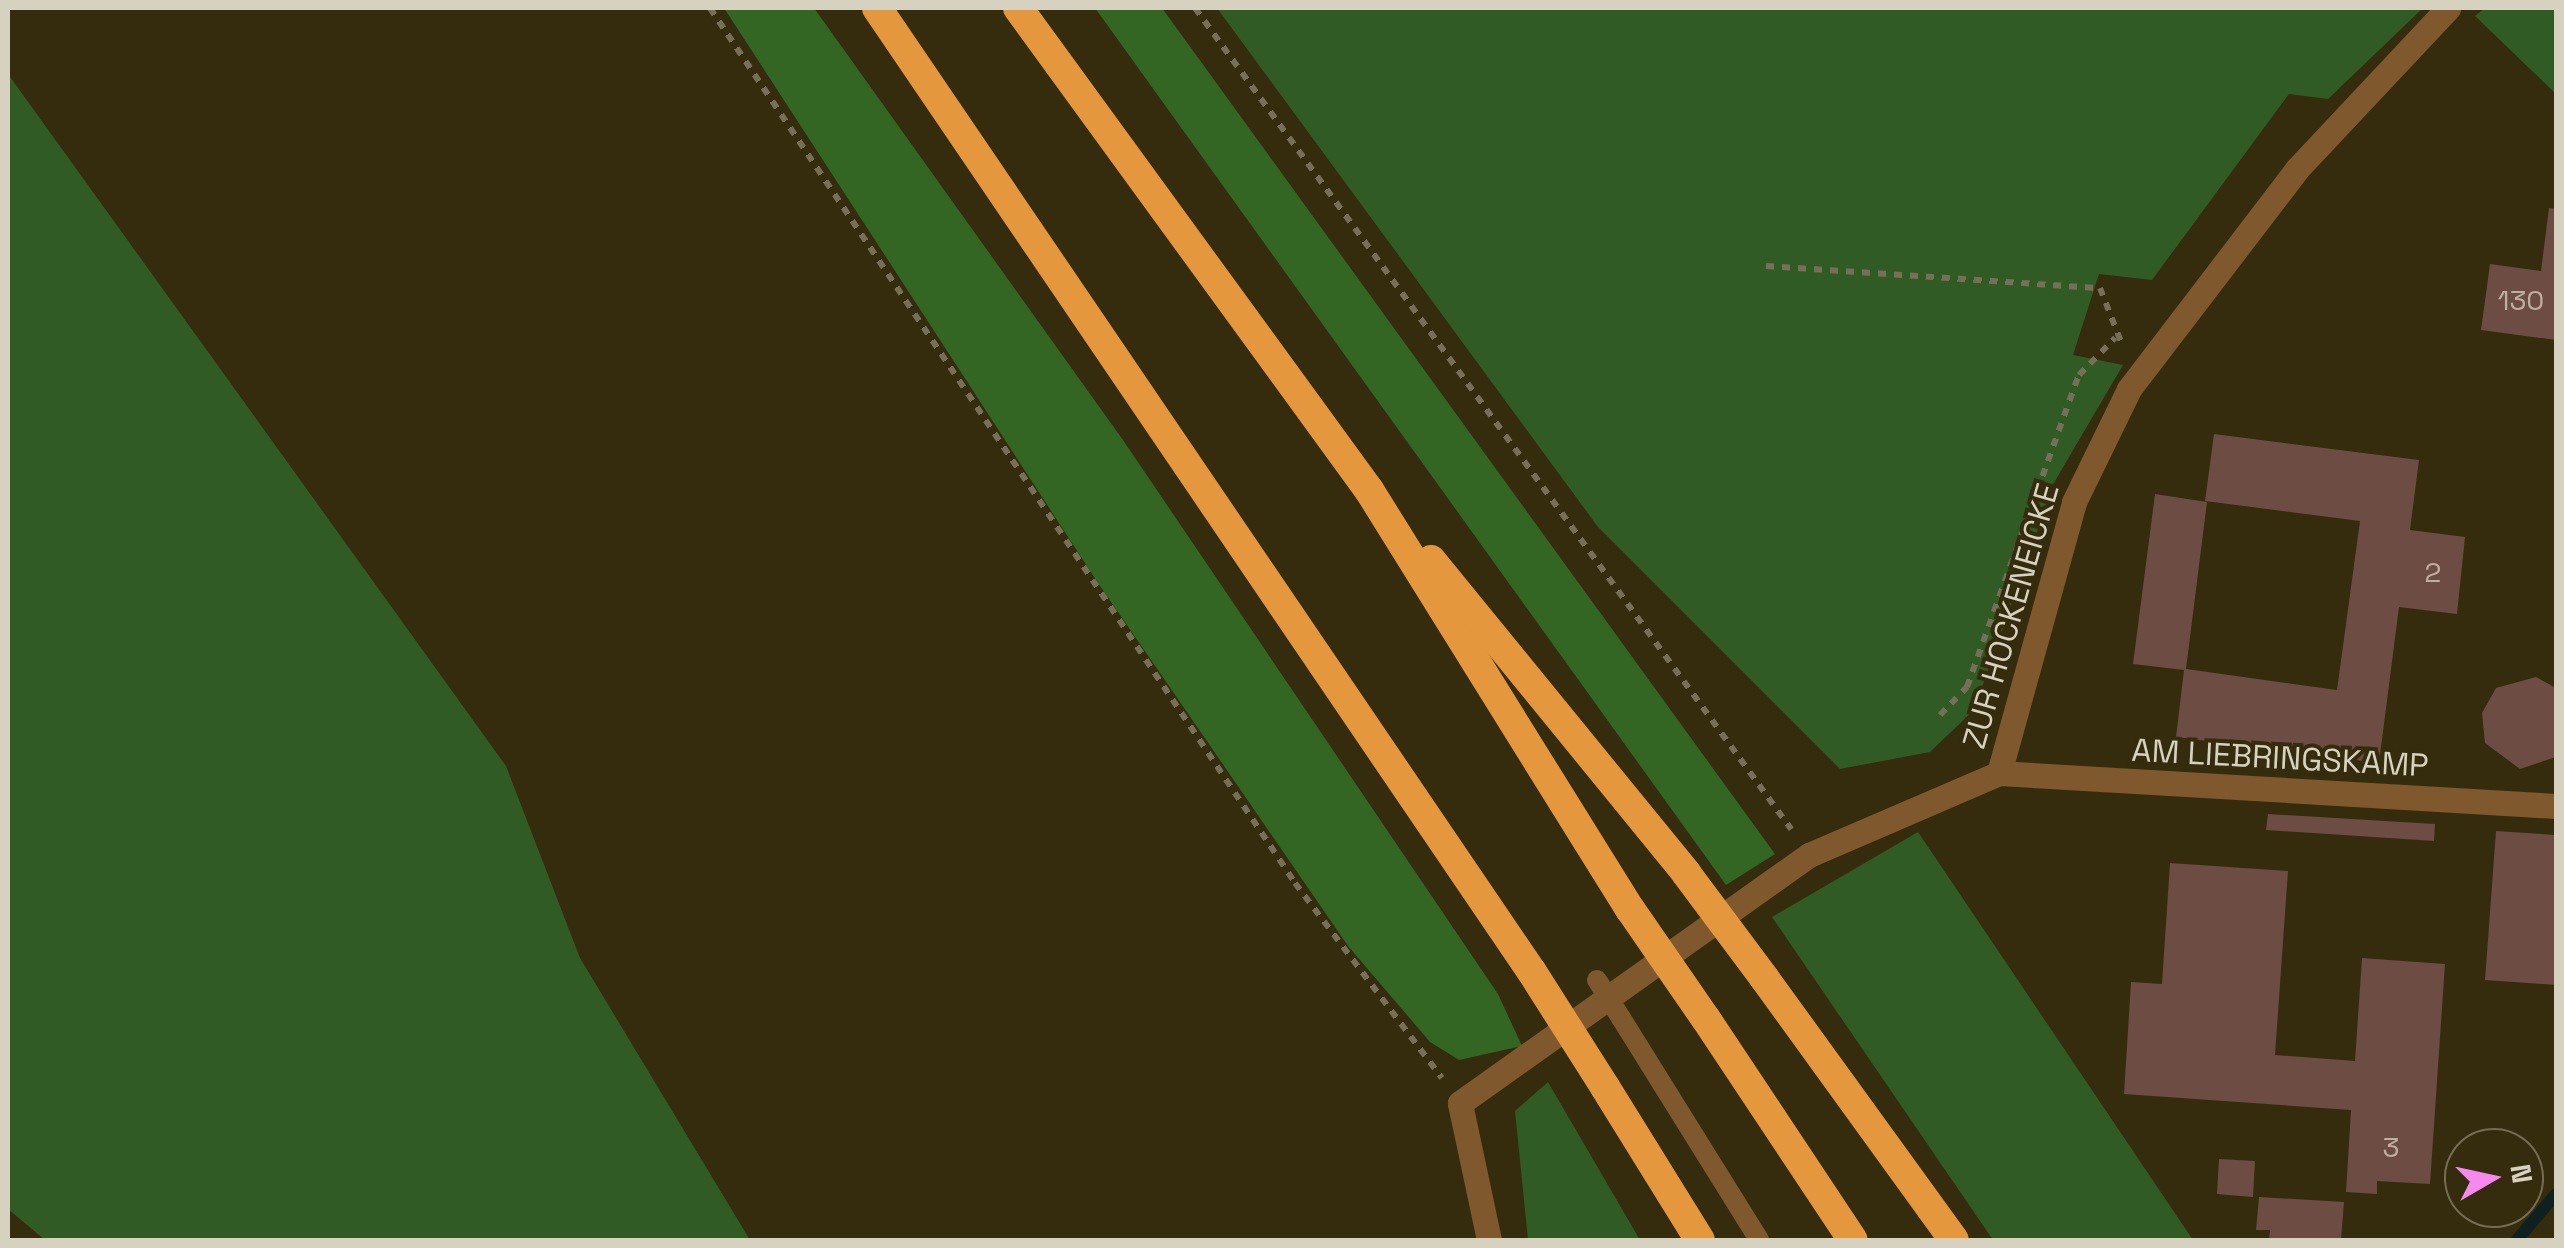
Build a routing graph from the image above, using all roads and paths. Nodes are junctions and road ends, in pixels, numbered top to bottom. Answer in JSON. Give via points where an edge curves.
{"nodes":[{"id":1,"x":710,"y":8,"type":"edge"},
{"id":2,"x":877,"y":8,"type":"edge"},
{"id":3,"x":1018,"y":8,"type":"edge"},
{"id":4,"x":1195,"y":8,"type":"edge"},
{"id":5,"x":2448,"y":8,"type":"edge"},
{"id":6,"x":1766,"y":266,"type":"dead end"},
{"id":7,"x":1370,"y":490,"type":"junction"},
{"id":8,"x":1940,"y":715,"type":"dead end"},
{"id":9,"x":1999,"y":774,"type":"junction"},
{"id":10,"x":2556,"y":806,"type":"edge"},
{"id":11,"x":1810,"y":855,"type":"junction"},
{"id":12,"x":1597,"y":980,"type":"dead end"},
{"id":13,"x":1460,"y":1103,"type":"junction"},
{"id":14,"x":1489,"y":1240,"type":"edge"},
{"id":15,"x":1700,"y":1240,"type":"edge"},
{"id":16,"x":1760,"y":1240,"type":"edge"},
{"id":17,"x":1854,"y":1240,"type":"edge"},
{"id":18,"x":1954,"y":1240,"type":"edge"}],
"edges":[{"from":1,"to":13,"type":"path","via":[[1295,883]]},
{"from":2,"to":15,"type":"highway","bridge":true,"via":[[1532,972]]},
{"from":3,"to":7,"type":"highway"},
{"from":4,"to":11,"type":"path"},
{"from":5,"to":9,"type":"street","name":"ZUR HOCKENEICKE","via":[[2297,168],[2129,389],[2074,502]]},
{"from":6,"to":8,"type":"path","via":[[2108,293],[2115,338],[2079,375],[1967,687]]},
{"from":7,"to":17,"type":"highway","bridge":true,"via":[[1630,910]]},
{"from":7,"to":18,"type":"highway","bridge":true,"via":[[1686,873]]},
{"from":9,"to":10,"type":"street","name":"AM LIEBRINGSKAMP"},
{"from":9,"to":11,"type":"street","name":"ZUR HOCKENEICKE"},
{"from":11,"to":13,"type":"street","name":"ZUR HOCKENEICKE"},
{"from":12,"to":16,"type":"lane","bridge":true},
{"from":13,"to":14,"type":"street"}]}
